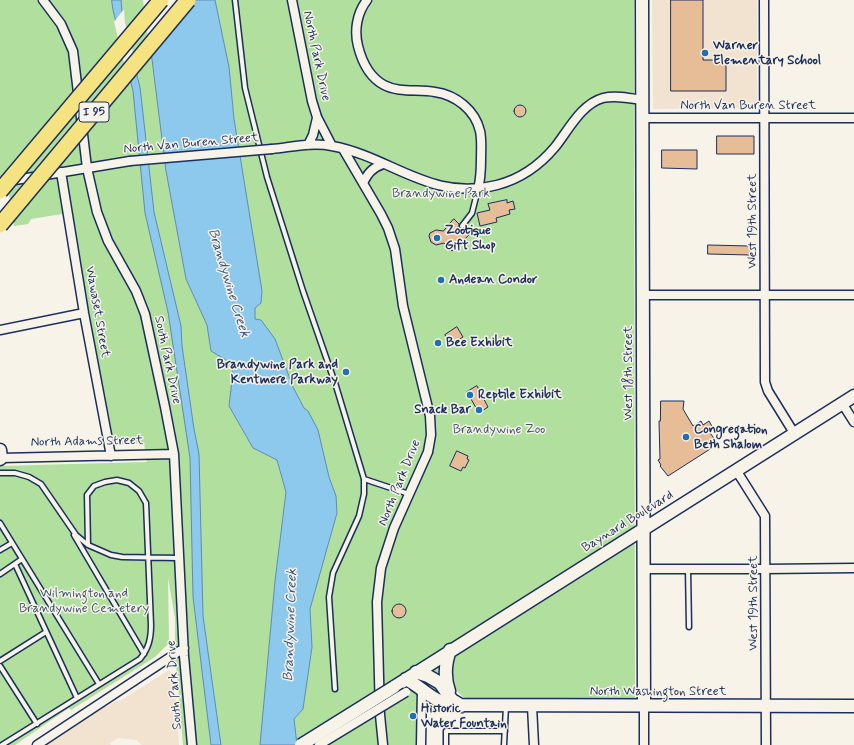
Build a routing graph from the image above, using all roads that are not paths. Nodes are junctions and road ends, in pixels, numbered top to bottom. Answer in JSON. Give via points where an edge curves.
{"nodes":[{"id":1,"x":43,"y":0,"type":"edge"},
{"id":2,"x":161,"y":0,"type":"edge"},
{"id":3,"x":188,"y":0,"type":"edge"},
{"id":4,"x":235,"y":0,"type":"edge"},
{"id":5,"x":292,"y":0,"type":"edge"},
{"id":6,"x":367,"y":0,"type":"edge"},
{"id":7,"x":642,"y":0,"type":"edge"},
{"id":8,"x":764,"y":0,"type":"edge"},
{"id":9,"x":642,"y":100,"type":"junction"},
{"id":10,"x":318,"y":117,"type":"junction"},
{"id":11,"x":642,"y":118,"type":"junction"},
{"id":12,"x":764,"y":118,"type":"junction"},
{"id":13,"x":854,"y":118,"type":"edge"},
{"id":14,"x":308,"y":145,"type":"junction"},
{"id":15,"x":332,"y":146,"type":"junction"},
{"id":16,"x":343,"y":149,"type":"junction"},
{"id":17,"x":383,"y":164,"type":"junction"},
{"id":18,"x":87,"y":168,"type":"junction"},
{"id":19,"x":61,"y":172,"type":"junction"},
{"id":20,"x":0,"y":183,"type":"edge"},
{"id":21,"x":363,"y":183,"type":"junction"},
{"id":22,"x":478,"y":189,"type":"junction"},
{"id":23,"x":0,"y":191,"type":"edge"},
{"id":24,"x":0,"y":225,"type":"edge"},
{"id":25,"x":462,"y":226,"type":"dead end"},
{"id":26,"x":642,"y":295,"type":"junction"},
{"id":27,"x":765,"y":295,"type":"junction"},
{"id":28,"x":854,"y":295,"type":"edge"},
{"id":29,"x":84,"y":314,"type":"junction"},
{"id":30,"x":0,"y":330,"type":"edge"},
{"id":31,"x":854,"y":396,"type":"edge"},
{"id":32,"x":842,"y":403,"type":"junction"},
{"id":33,"x":854,"y":422,"type":"edge"},
{"id":34,"x":794,"y":433,"type":"junction"},
{"id":35,"x":174,"y":454,"type":"junction"},
{"id":36,"x":0,"y":456,"type":"edge"},
{"id":37,"x":111,"y":456,"type":"junction"},
{"id":38,"x":736,"y":470,"type":"junction"},
{"id":39,"x":0,"y":473,"type":"edge"},
{"id":40,"x":364,"y":479,"type":"junction"},
{"id":41,"x":409,"y":494,"type":"junction"},
{"id":42,"x":0,"y":523,"type":"edge"},
{"id":43,"x":69,"y":526,"type":"junction"},
{"id":44,"x":643,"y":530,"type":"junction"},
{"id":45,"x":12,"y":543,"type":"junction"},
{"id":46,"x":88,"y":545,"type":"junction"},
{"id":47,"x":0,"y":550,"type":"edge"},
{"id":48,"x":148,"y":558,"type":"junction"},
{"id":49,"x":178,"y":558,"type":"junction"},
{"id":50,"x":22,"y":560,"type":"junction"},
{"id":51,"x":15,"y":564,"type":"junction"},
{"id":52,"x":854,"y":568,"type":"edge"},
{"id":53,"x":643,"y":569,"type":"junction"},
{"id":54,"x":688,"y":569,"type":"junction"},
{"id":55,"x":765,"y":570,"type":"junction"},
{"id":56,"x":0,"y":574,"type":"edge"},
{"id":57,"x":689,"y":627,"type":"dead end"},
{"id":58,"x":46,"y":632,"type":"junction"},
{"id":59,"x":184,"y":648,"type":"junction"},
{"id":60,"x":450,"y":650,"type":"junction"},
{"id":61,"x":144,"y":654,"type":"junction"},
{"id":62,"x":0,"y":661,"type":"edge"},
{"id":63,"x":0,"y":666,"type":"edge"},
{"id":64,"x":411,"y":675,"type":"junction"},
{"id":65,"x":98,"y":684,"type":"junction"},
{"id":66,"x":335,"y":689,"type":"dead end"},
{"id":67,"x":413,"y":691,"type":"junction"},
{"id":68,"x":77,"y":698,"type":"junction"},
{"id":69,"x":457,"y":703,"type":"junction"},
{"id":70,"x":506,"y":706,"type":"junction"},
{"id":71,"x":532,"y":706,"type":"junction"},
{"id":72,"x":644,"y":706,"type":"junction"},
{"id":73,"x":766,"y":706,"type":"junction"},
{"id":74,"x":854,"y":706,"type":"edge"},
{"id":75,"x":37,"y":724,"type":"junction"},
{"id":76,"x":505,"y":731,"type":"junction"},
{"id":77,"x":2,"y":745,"type":"edge"},
{"id":78,"x":37,"y":745,"type":"edge"},
{"id":79,"x":192,"y":745,"type":"edge"},
{"id":80,"x":301,"y":745,"type":"edge"},
{"id":81,"x":320,"y":745,"type":"edge"},
{"id":82,"x":383,"y":745,"type":"edge"},
{"id":83,"x":421,"y":745,"type":"edge"},
{"id":84,"x":446,"y":745,"type":"edge"},
{"id":85,"x":504,"y":745,"type":"edge"},
{"id":86,"x":534,"y":745,"type":"edge"},
{"id":87,"x":644,"y":745,"type":"edge"},
{"id":88,"x":766,"y":745,"type":"edge"}],
"edges":[{"from":1,"to":18,"type":"street","name":"South Park Drive","via":[[61,24],[73,51]]},
{"from":2,"to":23,"type":"highway","number":"I 95","bridge":true},
{"from":3,"to":24,"type":"highway","number":"I 95","bridge":true},
{"from":4,"to":40,"type":"lane","via":[[245,88],[266,177],[336,386]]},
{"from":5,"to":10,"type":"street","name":"North Park Drive","via":[[312,101]]},
{"from":6,"to":22,"type":"street","via":[[360,12],[357,31],[357,42],[364,64],[370,74],[384,85],[404,90],[445,94],[467,108],[480,132],[481,174]]},
{"from":7,"to":9,"type":"street","name":"West 18th Street"},
{"from":8,"to":12,"type":"street","name":"West 19th Street"},
{"from":9,"to":11,"type":"street","name":"West 18th Street"},
{"from":9,"to":22,"type":"street","name":"North Van Buren Street","via":[[610,97],[594,102],[547,156],[528,171],[509,182]]},
{"from":10,"to":14,"type":"street","name":"North Park Drive"},
{"from":10,"to":15,"type":"street","name":"North Park Drive"},
{"from":11,"to":12,"type":"street","name":"North Van Buren Street"},
{"from":11,"to":26,"type":"street","name":"West 18th Street"},
{"from":12,"to":13,"type":"street","name":"North Van Buren Street"},
{"from":12,"to":27,"type":"street","name":"West 19th Street"},
{"from":14,"to":15,"type":"street","name":"North Van Buren Street"},
{"from":14,"to":18,"type":"street","name":"North Van Buren Street","bridge":true,"via":[[130,161]]},
{"from":15,"to":16,"type":"street","name":"North Van Buren Street"},
{"from":16,"to":17,"type":"street","name":"North Van Buren Street"},
{"from":16,"to":21,"type":"street","name":"North Park Drive"},
{"from":17,"to":21,"type":"street","via":[[370,170]]},
{"from":17,"to":22,"type":"street","name":"North Van Buren Street","via":[[437,185]]},
{"from":18,"to":19,"type":"street","name":"North Van Buren Street"},
{"from":18,"to":35,"type":"street","name":"South Park Drive","via":[[97,212],[108,241],[136,291],[145,314]]},
{"from":19,"to":20,"type":"street","name":"North Van Buren Street"},
{"from":19,"to":29,"type":"street","name":"Wawaset Street"},
{"from":21,"to":41,"type":"street","name":"North Park Drive","via":[[388,228],[395,249],[403,306],[430,416],[430,444]]},
{"from":22,"to":25,"type":"lane","via":[[472,213]]},
{"from":26,"to":27,"type":"street"},
{"from":26,"to":44,"type":"street","name":"West 18th Street"},
{"from":27,"to":28,"type":"street"},
{"from":27,"to":34,"type":"street","name":"West 19th Street","via":[[766,386]]},
{"from":29,"to":30,"type":"street"},
{"from":29,"to":37,"type":"street","name":"Wawaset Street"},
{"from":31,"to":32,"type":"street","name":"Baynard Boulevard"},
{"from":32,"to":33,"type":"street"},
{"from":32,"to":34,"type":"street","name":"Baynard Boulevard"},
{"from":34,"to":38,"type":"street","name":"Baynard Boulevard"},
{"from":35,"to":37,"type":"street","name":"North Adams Street"},
{"from":35,"to":49,"type":"street","name":"South Park Drive"},
{"from":36,"to":37,"type":"street","name":"North Adams Street"},
{"from":38,"to":44,"type":"street","name":"Baynard Boulevard"},
{"from":38,"to":55,"type":"street","name":"West 19th Street","via":[[765,516]]},
{"from":39,"to":43,"type":"lane","via":[[16,473],[41,484]]},
{"from":40,"to":41,"type":"lane"},
{"from":40,"to":66,"type":"lane","via":[[364,494],[359,516],[333,573],[329,597]]},
{"from":41,"to":82,"type":"street","name":"North Park Drive","via":[[381,568],[377,602]]},
{"from":42,"to":45,"type":"lane"},
{"from":43,"to":46,"type":"lane"},
{"from":43,"to":61,"type":"lane"},
{"from":44,"to":53,"type":"street","name":"West 18th Street"},
{"from":44,"to":60,"type":"street","name":"Baynard Boulevard"},
{"from":45,"to":47,"type":"lane"},
{"from":45,"to":50,"type":"lane"},
{"from":46,"to":48,"type":"lane","via":[[111,555]]},
{"from":46,"to":48,"type":"lane","via":[[87,495],[94,486],[116,480],[129,483],[139,491],[146,504]]},
{"from":48,"to":49,"type":"lane"},
{"from":48,"to":61,"type":"lane","via":[[151,637]]},
{"from":49,"to":59,"type":"street","name":"South Park Drive"},
{"from":50,"to":51,"type":"lane"},
{"from":50,"to":65,"type":"lane"},
{"from":51,"to":56,"type":"lane"},
{"from":51,"to":58,"type":"lane"},
{"from":52,"to":55,"type":"street"},
{"from":53,"to":54,"type":"street"},
{"from":53,"to":72,"type":"street","name":"West 18th Street"},
{"from":54,"to":55,"type":"street"},
{"from":54,"to":57,"type":"lane"},
{"from":55,"to":73,"type":"street","name":"West 19th Street"},
{"from":58,"to":62,"type":"lane"},
{"from":58,"to":68,"type":"lane"},
{"from":59,"to":78,"type":"street"},
{"from":59,"to":79,"type":"street","name":"South Park Drive"},
{"from":60,"to":64,"type":"street","name":"Baynard Boulevard"},
{"from":60,"to":69,"type":"street","via":[[446,663],[446,684]]},
{"from":61,"to":65,"type":"lane","via":[[140,659]]},
{"from":63,"to":75,"type":"lane"},
{"from":64,"to":67,"type":"street","name":"North Washington Street"},
{"from":64,"to":69,"type":"street","via":[[428,676],[440,683]]},
{"from":64,"to":80,"type":"street","bridge":true},
{"from":65,"to":68,"type":"lane"},
{"from":67,"to":69,"type":"street","name":"North Washington Street","via":[[446,705]]},
{"from":67,"to":81,"type":"street","bridge":true},
{"from":67,"to":83,"type":"street"},
{"from":68,"to":75,"type":"lane"},
{"from":69,"to":70,"type":"street","name":"North Washington Street"},
{"from":70,"to":71,"type":"street","name":"North Washington Street"},
{"from":70,"to":76,"type":"lane"},
{"from":71,"to":72,"type":"street","name":"North Washington Street"},
{"from":71,"to":86,"type":"street"},
{"from":72,"to":73,"type":"street","name":"North Washington Street"},
{"from":72,"to":87,"type":"street","name":"West 18th Street"},
{"from":73,"to":74,"type":"street","name":"North Washington Street"},
{"from":73,"to":88,"type":"street","name":"West 19th Street"},
{"from":75,"to":77,"type":"lane"},
{"from":76,"to":84,"type":"lane","via":[[446,731]]},
{"from":76,"to":85,"type":"lane"}]}
